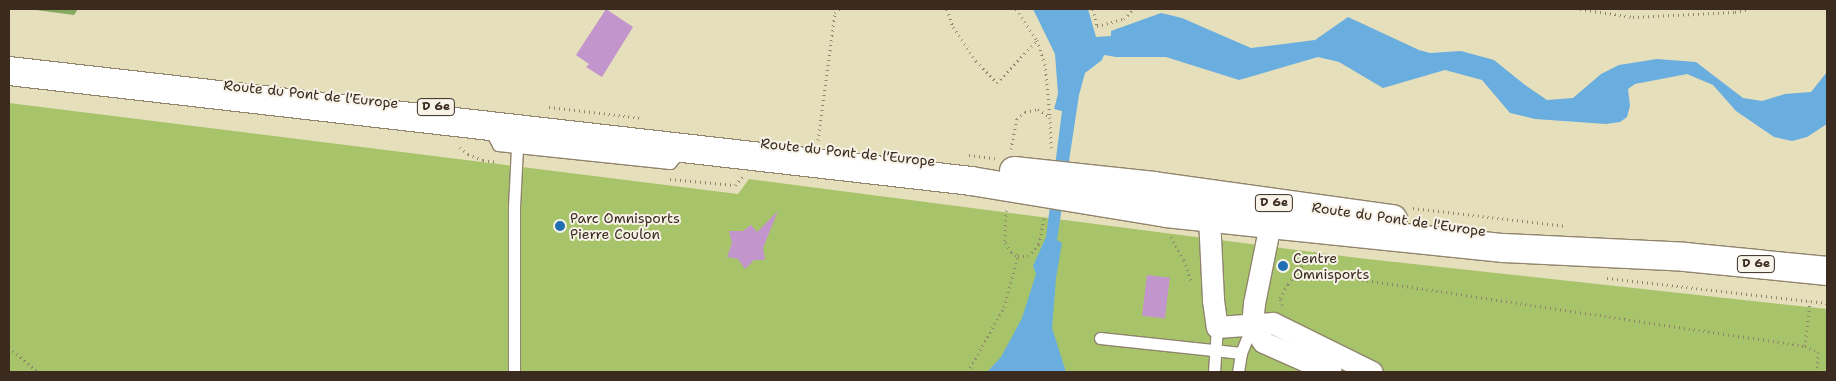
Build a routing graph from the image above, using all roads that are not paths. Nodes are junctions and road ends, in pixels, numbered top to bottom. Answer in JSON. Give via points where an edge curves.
{"nodes":[{"id":1,"x":9,"y":59,"type":"edge"},
{"id":2,"x":9,"y":71,"type":"edge"},
{"id":3,"x":488,"y":126,"type":"junction"},
{"id":4,"x":517,"y":147,"type":"junction"},
{"id":5,"x":683,"y":148,"type":"junction"},
{"id":6,"x":1252,"y":210,"type":"junction"},
{"id":7,"x":1209,"y":217,"type":"junction"},
{"id":8,"x":1685,"y":257,"type":"junction"},
{"id":9,"x":1827,"y":271,"type":"edge"},
{"id":10,"x":1252,"y":326,"type":"junction"},
{"id":11,"x":1217,"y":327,"type":"junction"},
{"id":12,"x":1100,"y":338,"type":"dead end"},
{"id":13,"x":1217,"y":351,"type":"junction"},
{"id":14,"x":1241,"y":353,"type":"junction"},
{"id":15,"x":514,"y":372,"type":"edge"},
{"id":16,"x":1214,"y":372,"type":"edge"},
{"id":17,"x":1238,"y":372,"type":"edge"},
{"id":18,"x":1331,"y":372,"type":"edge"},
{"id":19,"x":1372,"y":372,"type":"edge"}],
"edges":[{"from":1,"to":6,"type":"main road","name":"Route du Pont de l'Europe","number":"D 6e","via":[[1144,185]]},
{"from":2,"to":3,"type":"main road","name":"Route du Pont de l'Europe","number":"D 6e"},
{"from":3,"to":4,"type":"lane","via":[[498,145]]},
{"from":3,"to":5,"type":"main road","name":"Route du Pont de l'Europe","number":"D 6e"},
{"from":4,"to":5,"type":"lane","via":[[670,163]]},
{"from":4,"to":15,"type":"lane"},
{"from":5,"to":7,"type":"main road","name":"Route du Pont de l'Europe","number":"D 6e","via":[[971,182]]},
{"from":6,"to":7,"type":"main road","name":"Route du Pont de l'Europe","number":"D 6e"},
{"from":6,"to":8,"type":"main road","name":"Route du Pont de l'Europe","number":"D 6e","via":[[1504,248]]},
{"from":6,"to":8,"type":"main road","name":"Route du Pont de l'Europe","number":"D 6e","via":[[1301,206]]},
{"from":6,"to":10,"type":"street"},
{"from":7,"to":11,"type":"street"},
{"from":8,"to":9,"type":"main road","name":"Route du Pont de l'Europe","number":"D 6e"},
{"from":10,"to":11,"type":"street"},
{"from":10,"to":14,"type":"lane"},
{"from":10,"to":18,"type":"street","via":[[1263,342]]},
{"from":10,"to":19,"type":"street","via":[[1273,323]]},
{"from":11,"to":13,"type":"lane"},
{"from":12,"to":13,"type":"lane"},
{"from":13,"to":14,"type":"lane"},
{"from":13,"to":16,"type":"lane"},
{"from":14,"to":17,"type":"lane"}]}
